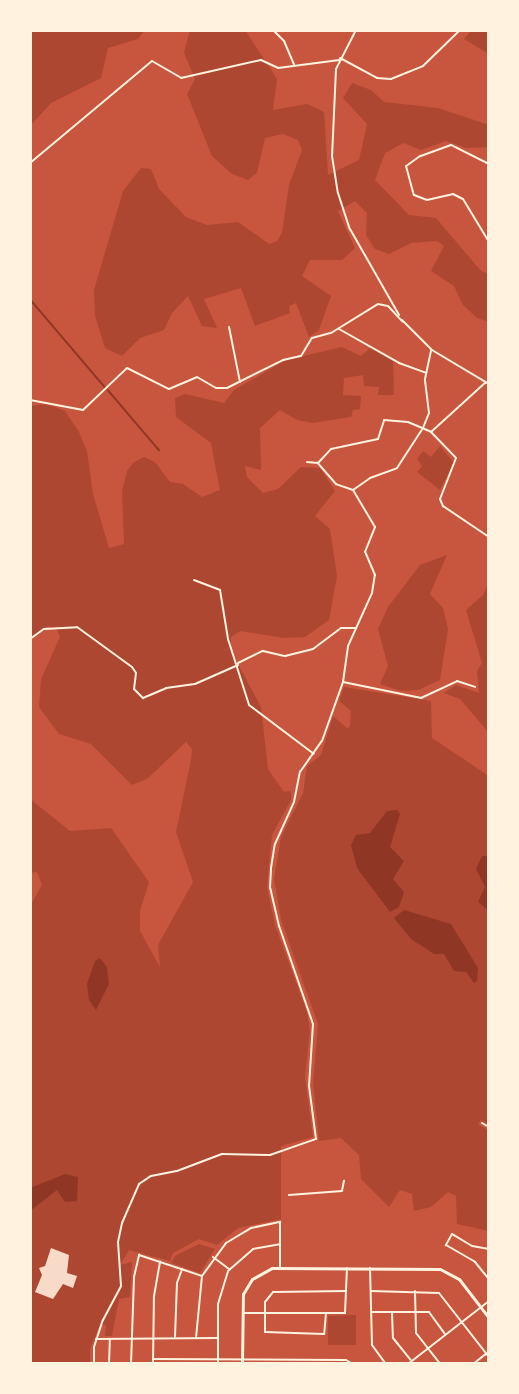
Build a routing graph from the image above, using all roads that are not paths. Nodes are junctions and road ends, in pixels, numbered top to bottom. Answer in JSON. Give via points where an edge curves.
{"nodes":[{"id":1,"x":273,"y":30,"type":"edge"},
{"id":2,"x":356,"y":30,"type":"edge"},
{"id":3,"x":460,"y":30,"type":"edge"},
{"id":4,"x":339,"y":59,"type":"junction"},
{"id":5,"x":294,"y":67,"type":"junction"},
{"id":6,"x":30,"y":156,"type":"edge"},
{"id":7,"x":34,"y":161,"type":"junction"},
{"id":8,"x":30,"y":163,"type":"edge"},
{"id":9,"x":489,"y":164,"type":"edge"},
{"id":10,"x":489,"y":242,"type":"edge"},
{"id":11,"x":402,"y":321,"type":"junction"},
{"id":12,"x":229,"y":327,"type":"dead end"},
{"id":13,"x":339,"y":329,"type":"junction"},
{"id":14,"x":432,"y":350,"type":"junction"},
{"id":15,"x":426,"y":373,"type":"junction"},
{"id":16,"x":240,"y":382,"type":"junction"},
{"id":17,"x":487,"y":383,"type":"edge"},
{"id":18,"x":30,"y":400,"type":"edge"},
{"id":19,"x":423,"y":428,"type":"junction"},
{"id":20,"x":431,"y":432,"type":"junction"},
{"id":21,"x":307,"y":462,"type":"dead end"},
{"id":22,"x":318,"y":463,"type":"junction"},
{"id":23,"x":353,"y":490,"type":"junction"},
{"id":24,"x":489,"y":537,"type":"edge"},
{"id":25,"x":194,"y":580,"type":"dead end"},
{"id":26,"x":355,"y":628,"type":"junction"},
{"id":27,"x":30,"y":639,"type":"edge"},
{"id":28,"x":238,"y":664,"type":"junction"},
{"id":29,"x":343,"y":682,"type":"junction"},
{"id":30,"x":475,"y":687,"type":"dead end"},
{"id":31,"x":314,"y":754,"type":"junction"},
{"id":32,"x":482,"y":1123,"type":"dead end"},
{"id":33,"x":489,"y":1127,"type":"edge"},
{"id":34,"x":344,"y":1181,"type":"dead end"},
{"id":35,"x":289,"y":1196,"type":"dead end"},
{"id":36,"x":280,"y":1245,"type":"junction"},
{"id":37,"x":489,"y":1249,"type":"edge"},
{"id":38,"x":213,"y":1257,"type":"junction"},
{"id":39,"x":160,"y":1262,"type":"junction"},
{"id":40,"x":280,"y":1267,"type":"junction"},
{"id":41,"x":347,"y":1268,"type":"junction"},
{"id":42,"x":370,"y":1268,"type":"junction"},
{"id":43,"x":182,"y":1269,"type":"junction"},
{"id":44,"x":229,"y":1269,"type":"junction"},
{"id":45,"x":201,"y":1276,"type":"junction"},
{"id":46,"x":489,"y":1279,"type":"edge"},
{"id":47,"x":346,"y":1291,"type":"junction"},
{"id":48,"x":371,"y":1291,"type":"junction"},
{"id":49,"x":415,"y":1291,"type":"junction"},
{"id":50,"x":489,"y":1301,"type":"edge"},
{"id":51,"x":481,"y":1308,"type":"junction"},
{"id":52,"x":264,"y":1312,"type":"junction"},
{"id":53,"x":372,"y":1312,"type":"junction"},
{"id":54,"x":392,"y":1312,"type":"junction"},
{"id":55,"x":242,"y":1313,"type":"junction"},
{"id":56,"x":326,"y":1313,"type":"junction"},
{"id":57,"x":415,"y":1313,"type":"junction"},
{"id":58,"x":489,"y":1318,"type":"edge"},
{"id":59,"x":462,"y":1322,"type":"junction"},
{"id":60,"x":445,"y":1335,"type":"junction"},
{"id":61,"x":175,"y":1338,"type":"junction"},
{"id":62,"x":196,"y":1338,"type":"junction"},
{"id":63,"x":218,"y":1338,"type":"junction"},
{"id":64,"x":96,"y":1339,"type":"junction"},
{"id":65,"x":111,"y":1339,"type":"junction"},
{"id":66,"x":132,"y":1339,"type":"junction"},
{"id":67,"x":152,"y":1339,"type":"junction"},
{"id":68,"x":428,"y":1348,"type":"junction"},
{"id":69,"x":486,"y":1354,"type":"junction"},
{"id":70,"x":489,"y":1358,"type":"edge"},
{"id":71,"x":153,"y":1359,"type":"junction"},
{"id":72,"x":175,"y":1360,"type":"junction"},
{"id":73,"x":411,"y":1361,"type":"junction"},
{"id":74,"x":196,"y":1362,"type":"edge"},
{"id":75,"x":218,"y":1362,"type":"edge"},
{"id":76,"x":242,"y":1362,"type":"edge"},
{"id":77,"x":264,"y":1362,"type":"edge"},
{"id":78,"x":288,"y":1362,"type":"edge"},
{"id":79,"x":311,"y":1362,"type":"edge"},
{"id":80,"x":335,"y":1362,"type":"edge"},
{"id":81,"x":94,"y":1364,"type":"edge"},
{"id":82,"x":109,"y":1364,"type":"edge"},
{"id":83,"x":131,"y":1364,"type":"edge"},
{"id":84,"x":153,"y":1364,"type":"edge"},
{"id":85,"x":175,"y":1364,"type":"edge"},
{"id":86,"x":353,"y":1364,"type":"edge"},
{"id":87,"x":386,"y":1364,"type":"edge"},
{"id":88,"x":408,"y":1364,"type":"edge"},
{"id":89,"x":440,"y":1364,"type":"edge"},
{"id":90,"x":473,"y":1364,"type":"edge"}],
"edges":[{"from":1,"to":5,"type":"street","via":[[284,41]]},
{"from":2,"to":4,"type":"street"},
{"from":3,"to":4,"type":"street","via":[[423,66],[391,79],[377,78]]},
{"from":4,"to":5,"type":"street"},
{"from":4,"to":11,"type":"street","via":[[332,141],[338,193],[364,258]]},
{"from":5,"to":7,"type":"street","via":[[278,68],[261,60],[181,78],[152,61]]},
{"from":6,"to":7,"type":"street"},
{"from":7,"to":8,"type":"street"},
{"from":9,"to":10,"type":"street","via":[[457,147],[444,146],[406,166],[414,195],[427,200],[453,194],[463,198]]},
{"from":11,"to":13,"type":"street","via":[[380,303]]},
{"from":11,"to":14,"type":"street"},
{"from":12,"to":16,"type":"street"},
{"from":13,"to":15,"type":"street","via":[[399,363]]},
{"from":13,"to":16,"type":"street","via":[[309,340],[301,356],[283,360]]},
{"from":14,"to":15,"type":"street"},
{"from":14,"to":17,"type":"street"},
{"from":15,"to":19,"type":"street","via":[[429,413]]},
{"from":16,"to":18,"type":"street","via":[[222,389],[197,377],[169,388],[127,368],[83,410]]},
{"from":17,"to":20,"type":"street"},
{"from":19,"to":20,"type":"street"},
{"from":19,"to":22,"type":"street","via":[[384,420],[378,440],[331,450]]},
{"from":19,"to":23,"type":"street","via":[[397,468],[370,478]]},
{"from":20,"to":24,"type":"street","via":[[457,460],[441,503]]},
{"from":21,"to":22,"type":"street"},
{"from":22,"to":23,"type":"street","via":[[336,484]]},
{"from":23,"to":26,"type":"street","via":[[375,527],[365,552],[375,575],[372,593]]},
{"from":25,"to":28,"type":"street","via":[[220,590],[228,639]]},
{"from":26,"to":28,"type":"street","via":[[341,628],[313,649],[285,656],[263,651]]},
{"from":26,"to":29,"type":"street","via":[[347,650]]},
{"from":27,"to":28,"type":"street","via":[[44,629],[77,627],[132,667],[136,673],[134,689],[143,698],[166,688],[195,684]]},
{"from":28,"to":31,"type":"street","via":[[252,709],[265,713]]},
{"from":29,"to":30,"type":"street","via":[[421,698],[457,681]]},
{"from":29,"to":31,"type":"street"},
{"from":31,"to":64,"type":"street","via":[[301,770],[294,802],[278,834],[270,888],[279,926],[312,1018],[309,1086],[316,1139],[270,1155],[222,1154],[151,1176],[139,1184],[131,1197],[118,1242],[121,1286]]},
{"from":32,"to":33,"type":"street"},
{"from":34,"to":35,"type":"street","via":[[342,1191]]},
{"from":36,"to":38,"type":"street","via":[[280,1222],[259,1225],[232,1239]]},
{"from":36,"to":40,"type":"street"},
{"from":36,"to":44,"type":"street","via":[[253,1249]]},
{"from":37,"to":46,"type":"street","via":[[472,1246],[452,1234],[446,1245],[475,1262]]},
{"from":38,"to":44,"type":"street"},
{"from":38,"to":45,"type":"street"},
{"from":39,"to":43,"type":"street"},
{"from":39,"to":66,"type":"street","via":[[139,1256],[134,1277]]},
{"from":39,"to":67,"type":"street"},
{"from":40,"to":41,"type":"street"},
{"from":40,"to":55,"type":"street","via":[[260,1272],[249,1282],[243,1294]]},
{"from":41,"to":42,"type":"street"},
{"from":41,"to":47,"type":"street"},
{"from":42,"to":48,"type":"street"},
{"from":42,"to":51,"type":"street","via":[[443,1270],[459,1280]]},
{"from":43,"to":45,"type":"street"},
{"from":43,"to":61,"type":"street","via":[[177,1283]]},
{"from":44,"to":63,"type":"street","via":[[218,1304]]},
{"from":45,"to":62,"type":"street"},
{"from":47,"to":52,"type":"street","via":[[273,1292],[266,1298]]},
{"from":47,"to":56,"type":"street","via":[[345,1313]]},
{"from":48,"to":49,"type":"street"},
{"from":48,"to":53,"type":"street"},
{"from":49,"to":57,"type":"street"},
{"from":49,"to":59,"type":"street","via":[[439,1293]]},
{"from":50,"to":51,"type":"street"},
{"from":51,"to":58,"type":"street"},
{"from":51,"to":59,"type":"street"},
{"from":52,"to":55,"type":"street"},
{"from":52,"to":56,"type":"street"},
{"from":52,"to":56,"type":"street","via":[[267,1334],[324,1334]]},
{"from":53,"to":54,"type":"street"},
{"from":53,"to":87,"type":"street","via":[[372,1345]]},
{"from":54,"to":57,"type":"street"},
{"from":54,"to":73,"type":"street","via":[[393,1338]]},
{"from":55,"to":76,"type":"street"},
{"from":57,"to":60,"type":"street","via":[[429,1312]]},
{"from":57,"to":68,"type":"street","via":[[416,1333]]},
{"from":59,"to":60,"type":"street"},
{"from":59,"to":69,"type":"street"},
{"from":60,"to":68,"type":"street"},
{"from":61,"to":62,"type":"street"},
{"from":61,"to":67,"type":"street"},
{"from":62,"to":63,"type":"street"},
{"from":63,"to":75,"type":"street"},
{"from":64,"to":65,"type":"street"},
{"from":64,"to":81,"type":"street"},
{"from":65,"to":66,"type":"street"},
{"from":65,"to":82,"type":"street"},
{"from":66,"to":67,"type":"street"},
{"from":66,"to":83,"type":"street"},
{"from":67,"to":71,"type":"street"},
{"from":68,"to":73,"type":"street"},
{"from":68,"to":89,"type":"street"},
{"from":69,"to":70,"type":"street"},
{"from":69,"to":90,"type":"street"},
{"from":71,"to":72,"type":"street"},
{"from":71,"to":84,"type":"street"},
{"from":72,"to":74,"type":"street"},
{"from":72,"to":85,"type":"street"},
{"from":73,"to":88,"type":"street"},
{"from":74,"to":75,"type":"street"},
{"from":75,"to":76,"type":"street"},
{"from":76,"to":77,"type":"street"},
{"from":77,"to":78,"type":"street"},
{"from":78,"to":79,"type":"street"},
{"from":79,"to":80,"type":"street"},
{"from":80,"to":86,"type":"street"}]}
